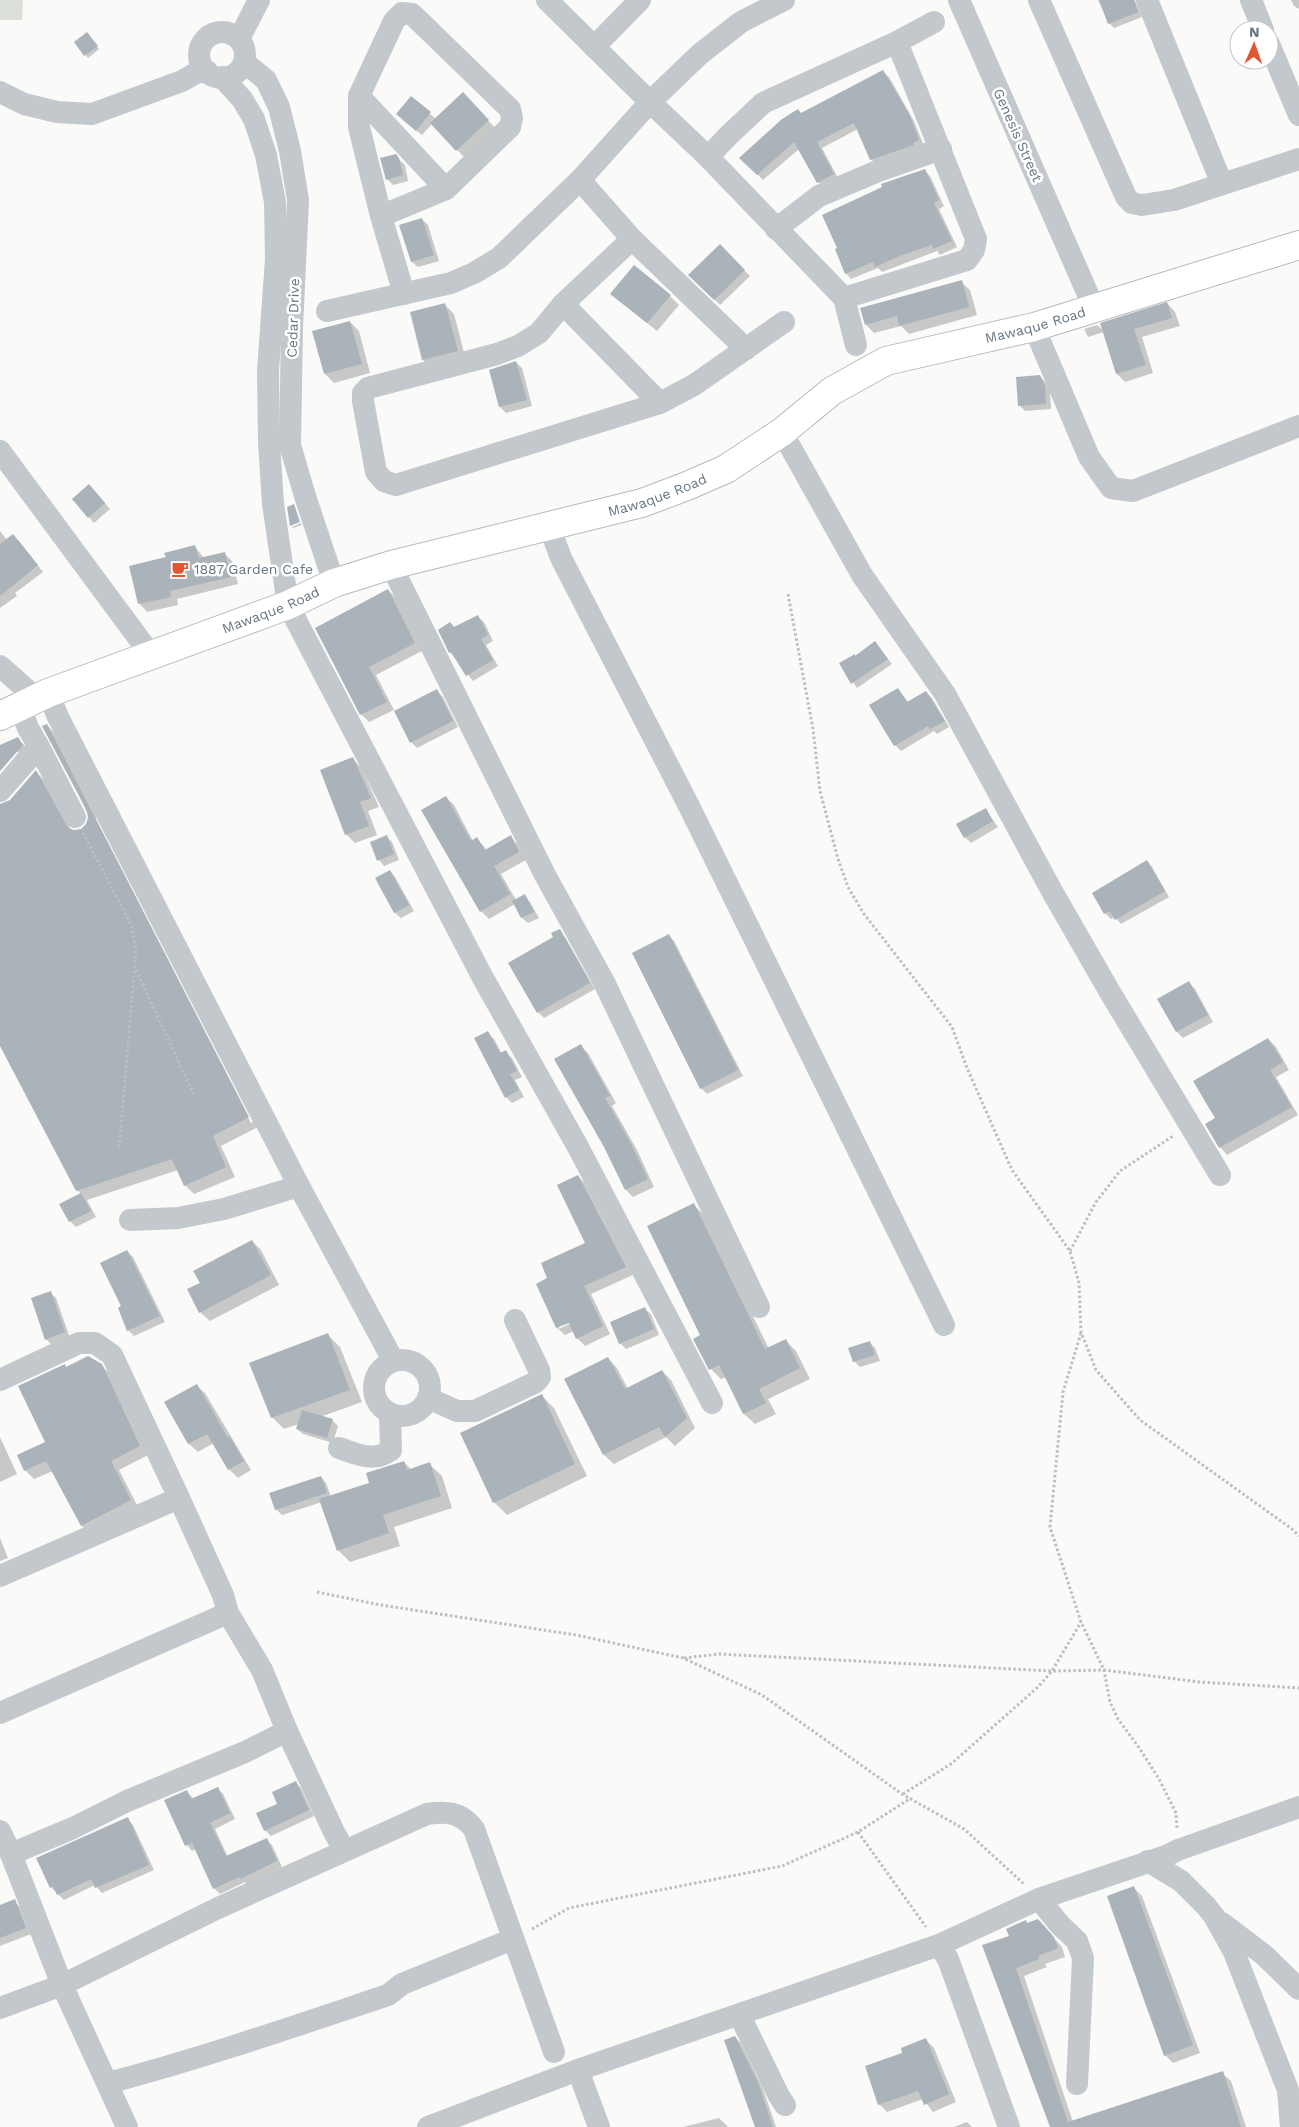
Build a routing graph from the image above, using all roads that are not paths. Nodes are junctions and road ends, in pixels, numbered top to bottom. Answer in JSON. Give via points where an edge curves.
{"nodes":[{"id":1,"x":259,"y":0,"type":"edge"},
{"id":2,"x":547,"y":0,"type":"edge"},
{"id":3,"x":640,"y":0,"type":"edge"},
{"id":4,"x":784,"y":0,"type":"edge"},
{"id":5,"x":959,"y":0,"type":"edge"},
{"id":6,"x":1039,"y":0,"type":"edge"},
{"id":7,"x":1147,"y":0,"type":"edge"},
{"id":8,"x":1251,"y":0,"type":"edge"},
{"id":9,"x":1259,"y":20,"type":"edge"},
{"id":10,"x":934,"y":22,"type":"dead end"},
{"id":11,"x":239,"y":39,"type":"junction"},
{"id":12,"x":897,"y":42,"type":"junction"},
{"id":13,"x":594,"y":46,"type":"junction"},
{"id":14,"x":244,"y":62,"type":"junction"},
{"id":15,"x":1279,"y":68,"type":"edge"},
{"id":16,"x":208,"y":74,"type":"junction"},
{"id":17,"x":0,"y":92,"type":"edge"},
{"id":18,"x":359,"y":96,"type":"junction"},
{"id":19,"x":650,"y":102,"type":"junction"},
{"id":20,"x":1299,"y":115,"type":"edge"},
{"id":21,"x":941,"y":149,"type":"junction"},
{"id":22,"x":708,"y":157,"type":"junction"},
{"id":23,"x":1299,"y":159,"type":"edge"},
{"id":24,"x":580,"y":180,"type":"junction"},
{"id":25,"x":1222,"y":184,"type":"junction"},
{"id":26,"x":446,"y":189,"type":"junction"},
{"id":27,"x":381,"y":216,"type":"junction"},
{"id":28,"x":776,"y":229,"type":"junction"},
{"id":29,"x":632,"y":239,"type":"junction"},
{"id":30,"x":1299,"y":245,"type":"edge"},
{"id":31,"x":404,"y":294,"type":"junction"},
{"id":32,"x":844,"y":298,"type":"junction"},
{"id":33,"x":563,"y":304,"type":"junction"},
{"id":34,"x":1094,"y":308,"type":"junction"},
{"id":35,"x":327,"y":312,"type":"dead end"},
{"id":36,"x":784,"y":322,"type":"dead end"},
{"id":37,"x":1034,"y":327,"type":"junction"},
{"id":38,"x":856,"y":345,"type":"dead end"},
{"id":39,"x":746,"y":349,"type":"junction"},
{"id":40,"x":660,"y":404,"type":"junction"},
{"id":41,"x":1299,"y":426,"type":"edge"},
{"id":42,"x":782,"y":432,"type":"junction"},
{"id":43,"x":0,"y":451,"type":"edge"},
{"id":44,"x":549,"y":526,"type":"junction"},
{"id":45,"x":391,"y":565,"type":"junction"},
{"id":46,"x":334,"y":583,"type":"junction"},
{"id":47,"x":288,"y":605,"type":"junction"},
{"id":48,"x":151,"y":655,"type":"junction"},
{"id":49,"x":0,"y":666,"type":"edge"},
{"id":50,"x":26,"y":703,"type":"edge"},
{"id":51,"x":39,"y":747,"type":"junction"},
{"id":52,"x":0,"y":791,"type":"edge"},
{"id":53,"x":75,"y":817,"type":"road end"},
{"id":54,"x":1220,"y":1175,"type":"dead end"},
{"id":55,"x":299,"y":1186,"type":"junction"},
{"id":56,"x":130,"y":1220,"type":"dead end"},
{"id":57,"x":759,"y":1307,"type":"dead end"},
{"id":58,"x":515,"y":1320,"type":"dead end"},
{"id":59,"x":944,"y":1325,"type":"dead end"},
{"id":60,"x":393,"y":1360,"type":"junction"},
{"id":61,"x":0,"y":1380,"type":"edge"},
{"id":62,"x":428,"y":1398,"type":"junction"},
{"id":63,"x":712,"y":1402,"type":"dead end"},
{"id":64,"x":390,"y":1413,"type":"junction"},
{"id":65,"x":339,"y":1448,"type":"dead end"},
{"id":66,"x":179,"y":1498,"type":"junction"},
{"id":67,"x":0,"y":1576,"type":"edge"},
{"id":68,"x":228,"y":1614,"type":"junction"},
{"id":69,"x":0,"y":1713,"type":"edge"},
{"id":70,"x":287,"y":1731,"type":"junction"},
{"id":71,"x":1299,"y":1807,"type":"edge"},
{"id":72,"x":0,"y":1831,"type":"edge"},
{"id":73,"x":344,"y":1850,"type":"junction"},
{"id":74,"x":12,"y":1854,"type":"junction"},
{"id":75,"x":1148,"y":1861,"type":"junction"},
{"id":76,"x":1040,"y":1900,"type":"junction"},
{"id":77,"x":1214,"y":1916,"type":"junction"},
{"id":78,"x":513,"y":1939,"type":"junction"},
{"id":79,"x":939,"y":1945,"type":"junction"},
{"id":80,"x":62,"y":1985,"type":"junction"},
{"id":81,"x":1299,"y":1989,"type":"edge"},
{"id":82,"x":0,"y":2008,"type":"edge"},
{"id":83,"x":740,"y":2016,"type":"junction"},
{"id":84,"x":554,"y":2052,"type":"dead end"},
{"id":85,"x":578,"y":2070,"type":"junction"},
{"id":86,"x":108,"y":2083,"type":"junction"},
{"id":87,"x":1078,"y":2084,"type":"dead end"},
{"id":88,"x":785,"y":2105,"type":"dead end"},
{"id":89,"x":127,"y":2127,"type":"edge"},
{"id":90,"x":428,"y":2127,"type":"edge"},
{"id":91,"x":600,"y":2127,"type":"edge"},
{"id":92,"x":1009,"y":2127,"type":"edge"},
{"id":93,"x":1291,"y":2127,"type":"edge"}],
"edges":[{"from":1,"to":11,"type":"street"},
{"from":2,"to":13,"type":"street"},
{"from":3,"to":13,"type":"street"},
{"from":4,"to":19,"type":"street","via":[[741,22],[700,54]]},
{"from":5,"to":34,"type":"street","name":"Genesis Street"},
{"from":6,"to":25,"type":"street","via":[[1126,197],[1132,203],[1142,205],[1174,200]]},
{"from":7,"to":25,"type":"street"},
{"from":8,"to":9,"type":"street"},
{"from":10,"to":12,"type":"street"},
{"from":11,"to":14,"type":"street","via":[[244,50]]},
{"from":11,"to":16,"type":"street","via":[[219,32],[206,38],[200,51],[202,66]]},
{"from":12,"to":21,"type":"street"},
{"from":12,"to":22,"type":"street","via":[[764,103]]},
{"from":13,"to":19,"type":"street"},
{"from":14,"to":16,"type":"street","via":[[236,73]]},
{"from":14,"to":46,"type":"street","name":"Cedar Drive","via":[[266,80],[279,107],[290,151],[298,200],[290,445]]},
{"from":15,"to":20,"type":"street"},
{"from":16,"to":17,"type":"street","via":[[92,114],[57,112],[24,104]]},
{"from":16,"to":47,"type":"street","name":"Cedar Drive","via":[[242,99],[254,118],[266,155],[275,202],[276,259],[268,370],[269,442],[275,516]]},
{"from":18,"to":26,"type":"street"},
{"from":18,"to":26,"type":"street","via":[[394,21],[402,13],[412,14],[510,109],[510,127]]},
{"from":18,"to":27,"type":"street","via":[[359,127]]},
{"from":19,"to":22,"type":"street"},
{"from":19,"to":24,"type":"street"},
{"from":21,"to":28,"type":"street","via":[[819,196]]},
{"from":21,"to":32,"type":"street","via":[[976,239],[974,250],[967,260]]},
{"from":22,"to":28,"type":"street"},
{"from":23,"to":25,"type":"street"},
{"from":24,"to":29,"type":"street"},
{"from":24,"to":31,"type":"street","via":[[499,258],[451,283]]},
{"from":26,"to":27,"type":"street"},
{"from":27,"to":31,"type":"street"},
{"from":28,"to":32,"type":"street"},
{"from":29,"to":33,"type":"street"},
{"from":29,"to":39,"type":"street"},
{"from":30,"to":34,"type":"main road","name":"Mawaque Road"},
{"from":31,"to":35,"type":"street"},
{"from":32,"to":38,"type":"street"},
{"from":33,"to":40,"type":"street"},
{"from":33,"to":40,"type":"street","via":[[538,333],[518,346],[368,388],[363,393],[363,401],[376,472],[384,482],[396,485]]},
{"from":34,"to":37,"type":"main road","name":"Mawaque Road"},
{"from":36,"to":39,"type":"street"},
{"from":37,"to":41,"type":"street","via":[[1089,457],[1111,488],[1133,491]]},
{"from":37,"to":42,"type":"main road","name":"Mawaque Road","via":[[886,361],[832,391]]},
{"from":39,"to":40,"type":"street"},
{"from":42,"to":44,"type":"main road","name":"Mawaque Road","via":[[726,469],[687,486],[642,503]]},
{"from":42,"to":54,"type":"street","via":[[862,575],[944,694],[1053,893]]},
{"from":43,"to":48,"type":"street"},
{"from":44,"to":45,"type":"main road","name":"Mawaque Road"},
{"from":44,"to":59,"type":"street","via":[[561,558],[689,806]]},
{"from":45,"to":46,"type":"main road","name":"Mawaque Road"},
{"from":45,"to":57,"type":"street","via":[[545,875],[604,982]]},
{"from":46,"to":47,"type":"main road","name":"Mawaque Road"},
{"from":47,"to":48,"type":"main road","name":"Mawaque Road"},
{"from":47,"to":63,"type":"street","name":"Cedar Drive","via":[[483,978],[578,1147]]},
{"from":48,"to":50,"type":"main road","name":"Mawaque Road"},
{"from":49,"to":50,"type":"street"},
{"from":50,"to":51,"type":"street","via":[[28,728]]},
{"from":50,"to":55,"type":"street","via":[[58,717]]},
{"from":51,"to":52,"type":"street"},
{"from":51,"to":53,"type":"street"},
{"from":55,"to":56,"type":"street","via":[[224,1209],[178,1218]]},
{"from":55,"to":60,"type":"street"},
{"from":58,"to":62,"type":"street","via":[[539,1370],[540,1377],[536,1382],[475,1411],[457,1411]]},
{"from":60,"to":62,"type":"street","via":[[406,1360],[418,1365],[430,1386]]},
{"from":60,"to":64,"type":"street","via":[[378,1373],[374,1382],[377,1400]]},
{"from":61,"to":66,"type":"street","via":[[79,1343],[95,1343],[112,1355]]},
{"from":62,"to":64,"type":"street","via":[[416,1412],[398,1416]]},
{"from":64,"to":65,"type":"street","via":[[391,1450],[382,1457],[370,1458]]},
{"from":66,"to":67,"type":"street"},
{"from":66,"to":68,"type":"street","via":[[223,1595]]},
{"from":68,"to":69,"type":"street"},
{"from":68,"to":70,"type":"street","via":[[262,1670]]},
{"from":70,"to":73,"type":"street"},
{"from":70,"to":74,"type":"street"},
{"from":71,"to":75,"type":"street"},
{"from":72,"to":74,"type":"street"},
{"from":73,"to":78,"type":"street","via":[[427,1814],[441,1812],[466,1818],[474,1829]]},
{"from":73,"to":80,"type":"street"},
{"from":74,"to":80,"type":"street"},
{"from":75,"to":76,"type":"street"},
{"from":75,"to":77,"type":"street","via":[[1181,1881]]},
{"from":76,"to":79,"type":"street"},
{"from":76,"to":87,"type":"street","via":[[1077,1941],[1083,1958]]},
{"from":77,"to":81,"type":"street","via":[[1264,1955]]},
{"from":77,"to":93,"type":"street","via":[[1234,1952],[1288,2090]]},
{"from":78,"to":84,"type":"street"},
{"from":78,"to":86,"type":"street","via":[[402,1984],[388,1995]]},
{"from":79,"to":83,"type":"street"},
{"from":79,"to":92,"type":"street","via":[[948,1959]]},
{"from":80,"to":82,"type":"street"},
{"from":80,"to":86,"type":"street"},
{"from":83,"to":85,"type":"street"},
{"from":83,"to":88,"type":"street"},
{"from":85,"to":90,"type":"street"},
{"from":85,"to":91,"type":"street"},
{"from":86,"to":89,"type":"street"}]}
